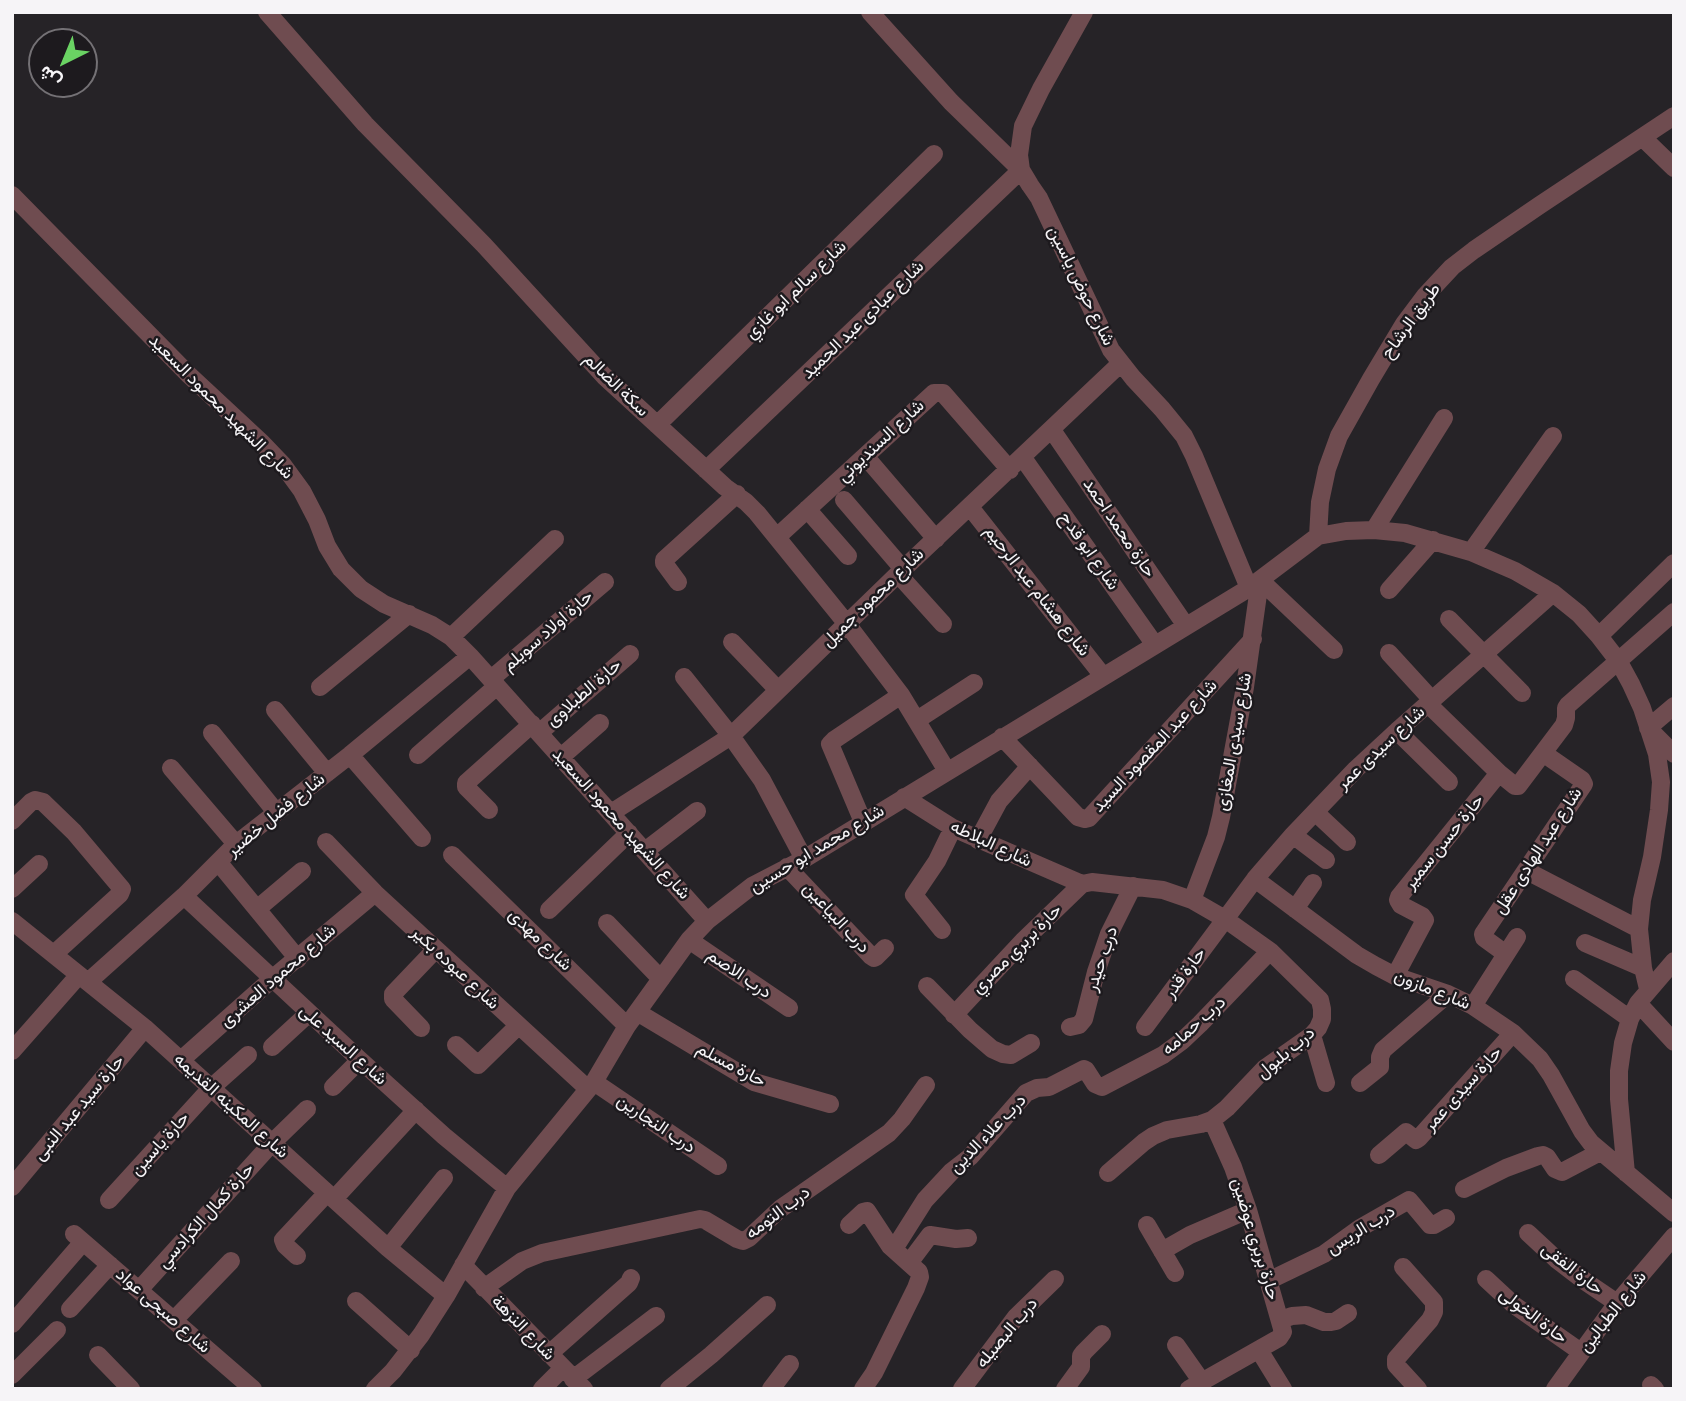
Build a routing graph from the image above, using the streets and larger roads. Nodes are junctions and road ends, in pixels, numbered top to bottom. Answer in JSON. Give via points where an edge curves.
{"nodes":[{"id":1,"x":267,"y":12,"type":"edge"},
{"id":2,"x":870,"y":12,"type":"edge"},
{"id":3,"x":1084,"y":12,"type":"edge"},
{"id":4,"x":1670,"y":125,"type":"edge"},
{"id":5,"x":1643,"y":138,"type":"junction"},
{"id":6,"x":934,"y":154,"type":"dead end"},
{"id":7,"x":1674,"y":168,"type":"edge"},
{"id":8,"x":1021,"y":170,"type":"junction"},
{"id":9,"x":12,"y":195,"type":"edge"},
{"id":10,"x":1121,"y":363,"type":"junction"},
{"id":11,"x":1444,"y":418,"type":"dead end"},
{"id":12,"x":657,"y":425,"type":"junction"},
{"id":13,"x":1052,"y":430,"type":"junction"},
{"id":14,"x":1553,"y":436,"type":"dead end"},
{"id":15,"x":865,"y":456,"type":"junction"},
{"id":16,"x":1017,"y":464,"type":"junction"},
{"id":17,"x":706,"y":470,"type":"junction"},
{"id":18,"x":737,"y":494,"type":"junction"},
{"id":19,"x":845,"y":500,"type":"dead end"},
{"id":20,"x":970,"y":507,"type":"junction"},
{"id":21,"x":807,"y":509,"type":"junction"},
{"id":22,"x":1374,"y":530,"type":"junction"},
{"id":23,"x":1318,"y":536,"type":"junction"},
{"id":24,"x":777,"y":537,"type":"junction"},
{"id":25,"x":555,"y":539,"type":"dead end"},
{"id":26,"x":936,"y":539,"type":"junction"},
{"id":27,"x":1433,"y":540,"type":"junction"},
{"id":28,"x":1471,"y":552,"type":"junction"},
{"id":29,"x":848,"y":556,"type":"dead end"},
{"id":30,"x":1674,"y":563,"type":"edge"},
{"id":31,"x":901,"y":571,"type":"junction"},
{"id":32,"x":605,"y":582,"type":"dead end"},
{"id":33,"x":678,"y":582,"type":"dead end"},
{"id":34,"x":1254,"y":584,"type":"junction"},
{"id":35,"x":1389,"y":590,"type":"dead end"},
{"id":36,"x":1553,"y":593,"type":"junction"},
{"id":37,"x":1674,"y":612,"type":"edge"},
{"id":38,"x":410,"y":614,"type":"junction"},
{"id":39,"x":1449,"y":619,"type":"dead end"},
{"id":40,"x":846,"y":624,"type":"junction"},
{"id":41,"x":943,"y":624,"type":"dead end"},
{"id":42,"x":1186,"y":626,"type":"junction"},
{"id":43,"x":1599,"y":636,"type":"junction"},
{"id":44,"x":451,"y":638,"type":"junction"},
{"id":45,"x":1253,"y":639,"type":"junction"},
{"id":46,"x":732,"y":642,"type":"dead end"},
{"id":47,"x":1155,"y":645,"type":"junction"},
{"id":48,"x":1334,"y":650,"type":"dead end"},
{"id":49,"x":1388,"y":653,"type":"dead end"},
{"id":50,"x":630,"y":654,"type":"dead end"},
{"id":51,"x":1483,"y":654,"type":"junction"},
{"id":52,"x":470,"y":656,"type":"junction"},
{"id":53,"x":1619,"y":662,"type":"junction"},
{"id":54,"x":1103,"y":676,"type":"junction"},
{"id":55,"x":684,"y":677,"type":"dead end"},
{"id":56,"x":494,"y":682,"type":"junction"},
{"id":57,"x":974,"y":683,"type":"dead end"},
{"id":58,"x":320,"y":687,"type":"dead end"},
{"id":59,"x":778,"y":690,"type":"junction"},
{"id":60,"x":1521,"y":692,"type":"dead end"},
{"id":61,"x":901,"y":695,"type":"junction"},
{"id":62,"x":1430,"y":702,"type":"junction"},
{"id":63,"x":1674,"y":706,"type":"edge"},
{"id":64,"x":275,"y":710,"type":"dead end"},
{"id":65,"x":917,"y":720,"type":"junction"},
{"id":66,"x":600,"y":723,"type":"dead end"},
{"id":67,"x":535,"y":728,"type":"junction"},
{"id":68,"x":1648,"y":728,"type":"junction"},
{"id":69,"x":1396,"y":732,"type":"junction"},
{"id":70,"x":212,"y":733,"type":"dead end"},
{"id":71,"x":731,"y":736,"type":"junction"},
{"id":72,"x":1002,"y":737,"type":"junction"},
{"id":73,"x":1543,"y":753,"type":"junction"},
{"id":74,"x":1674,"y":754,"type":"edge"},
{"id":75,"x":350,"y":755,"type":"junction"},
{"id":76,"x":418,"y":755,"type":"dead end"},
{"id":77,"x":561,"y":757,"type":"junction"},
{"id":78,"x":1030,"y":766,"type":"junction"},
{"id":79,"x":171,"y":768,"type":"dead end"},
{"id":80,"x":947,"y":771,"type":"junction"},
{"id":81,"x":327,"y":773,"type":"junction"},
{"id":82,"x":1499,"y":773,"type":"junction"},
{"id":83,"x":1449,"y":782,"type":"dead end"},
{"id":84,"x":904,"y":797,"type":"junction"},
{"id":85,"x":489,"y":810,"type":"dead end"},
{"id":86,"x":1659,"y":810,"type":"junction"},
{"id":87,"x":696,"y":811,"type":"dead end"},
{"id":88,"x":276,"y":812,"type":"junction"},
{"id":89,"x":1315,"y":812,"type":"junction"},
{"id":90,"x":611,"y":813,"type":"junction"},
{"id":91,"x":12,"y":821,"type":"edge"},
{"id":92,"x":863,"y":822,"type":"junction"},
{"id":93,"x":1674,"y":824,"type":"edge"},
{"id":94,"x":953,"y":828,"type":"junction"},
{"id":95,"x":629,"y":834,"type":"junction"},
{"id":96,"x":1293,"y":835,"type":"junction"},
{"id":97,"x":422,"y":838,"type":"dead end"},
{"id":98,"x":978,"y":840,"type":"junction"},
{"id":99,"x":326,"y":842,"type":"dead end"},
{"id":100,"x":1347,"y":842,"type":"dead end"},
{"id":101,"x":236,"y":844,"type":"junction"},
{"id":102,"x":645,"y":851,"type":"junction"},
{"id":103,"x":452,"y":855,"type":"dead end"},
{"id":104,"x":804,"y":859,"type":"junction"},
{"id":105,"x":1326,"y":860,"type":"dead end"},
{"id":106,"x":219,"y":863,"type":"junction"},
{"id":107,"x":39,"y":864,"type":"dead end"},
{"id":108,"x":788,"y":867,"type":"junction"},
{"id":109,"x":302,"y":871,"type":"dead end"},
{"id":110,"x":1527,"y":871,"type":"junction"},
{"id":111,"x":1255,"y":879,"type":"junction"},
{"id":112,"x":1313,"y":883,"type":"dead end"},
{"id":113,"x":1082,"y":884,"type":"junction"},
{"id":114,"x":1133,"y":886,"type":"junction"},
{"id":115,"x":12,"y":889,"type":"edge"},
{"id":116,"x":375,"y":894,"type":"junction"},
{"id":117,"x":184,"y":896,"type":"junction"},
{"id":118,"x":1192,"y":900,"type":"junction"},
{"id":119,"x":257,"y":909,"type":"junction"},
{"id":120,"x":1295,"y":909,"type":"junction"},
{"id":121,"x":550,"y":910,"type":"dead end"},
{"id":122,"x":1226,"y":919,"type":"junction"},
{"id":123,"x":12,"y":921,"type":"edge"},
{"id":124,"x":707,"y":921,"type":"junction"},
{"id":125,"x":607,"y":923,"type":"dead end"},
{"id":126,"x":1639,"y":929,"type":"junction"},
{"id":127,"x":942,"y":930,"type":"dead end"},
{"id":128,"x":1517,"y":937,"type":"dead end"},
{"id":129,"x":690,"y":940,"type":"junction"},
{"id":130,"x":1585,"y":943,"type":"dead end"},
{"id":131,"x":885,"y":948,"type":"dead end"},
{"id":132,"x":435,"y":950,"type":"junction"},
{"id":133,"x":1270,"y":951,"type":"junction"},
{"id":134,"x":54,"y":954,"type":"junction"},
{"id":135,"x":1506,"y":954,"type":"junction"},
{"id":136,"x":298,"y":959,"type":"junction"},
{"id":137,"x":1643,"y":968,"type":"junction"},
{"id":138,"x":1671,"y":969,"type":"edge"},
{"id":139,"x":1395,"y":975,"type":"junction"},
{"id":140,"x":84,"y":979,"type":"junction"},
{"id":141,"x":272,"y":979,"type":"junction"},
{"id":142,"x":661,"y":979,"type":"junction"},
{"id":143,"x":1574,"y":979,"type":"dead end"},
{"id":144,"x":927,"y":986,"type":"dead end"},
{"id":145,"x":1448,"y":993,"type":"junction"},
{"id":146,"x":1638,"y":1004,"type":"junction"},
{"id":147,"x":1473,"y":1006,"type":"junction"},
{"id":148,"x":789,"y":1007,"type":"dead end"},
{"id":149,"x":309,"y":1013,"type":"junction"},
{"id":150,"x":954,"y":1015,"type":"junction"},
{"id":151,"x":632,"y":1019,"type":"junction"},
{"id":152,"x":518,"y":1026,"type":"junction"},
{"id":153,"x":1070,"y":1027,"type":"dead end"},
{"id":154,"x":1144,"y":1027,"type":"dead end"},
{"id":155,"x":145,"y":1028,"type":"junction"},
{"id":156,"x":421,"y":1028,"type":"dead end"},
{"id":157,"x":1513,"y":1033,"type":"junction"},
{"id":158,"x":1312,"y":1035,"type":"junction"},
{"id":159,"x":1674,"y":1042,"type":"edge"},
{"id":160,"x":1031,"y":1043,"type":"dead end"},
{"id":161,"x":456,"y":1045,"type":"dead end"},
{"id":162,"x":272,"y":1047,"type":"dead end"},
{"id":163,"x":12,"y":1051,"type":"edge"},
{"id":164,"x":248,"y":1055,"type":"dead end"},
{"id":165,"x":181,"y":1060,"type":"junction"},
{"id":166,"x":360,"y":1060,"type":"junction"},
{"id":167,"x":1326,"y":1083,"type":"dead end"},
{"id":168,"x":1360,"y":1083,"type":"dead end"},
{"id":169,"x":591,"y":1085,"type":"junction"},
{"id":170,"x":926,"y":1085,"type":"dead end"},
{"id":171,"x":1105,"y":1085,"type":"joint"},
{"id":172,"x":333,"y":1087,"type":"dead end"},
{"id":173,"x":211,"y":1088,"type":"junction"},
{"id":174,"x":830,"y":1104,"type":"dead end"},
{"id":175,"x":307,"y":1109,"type":"dead end"},
{"id":176,"x":416,"y":1110,"type":"junction"},
{"id":177,"x":1212,"y":1119,"type":"junction"},
{"id":178,"x":272,"y":1143,"type":"junction"},
{"id":179,"x":1600,"y":1152,"type":"junction"},
{"id":180,"x":1380,"y":1155,"type":"dead end"},
{"id":181,"x":718,"y":1166,"type":"dead end"},
{"id":182,"x":1108,"y":1173,"type":"dead end"},
{"id":183,"x":1626,"y":1173,"type":"junction"},
{"id":184,"x":444,"y":1178,"type":"dead end"},
{"id":185,"x":12,"y":1187,"type":"edge"},
{"id":186,"x":507,"y":1188,"type":"junction"},
{"id":187,"x":1464,"y":1189,"type":"dead end"},
{"id":188,"x":330,"y":1196,"type":"junction"},
{"id":189,"x":109,"y":1200,"type":"dead end"},
{"id":190,"x":1248,"y":1210,"type":"junction"},
{"id":191,"x":1674,"y":1213,"type":"edge"},
{"id":192,"x":1446,"y":1218,"type":"dead end"},
{"id":193,"x":849,"y":1225,"type":"dead end"},
{"id":194,"x":1147,"y":1225,"type":"dead end"},
{"id":195,"x":1528,"y":1233,"type":"dead end"},
{"id":196,"x":1674,"y":1236,"type":"edge"},
{"id":197,"x":968,"y":1238,"type":"dead end"},
{"id":198,"x":388,"y":1248,"type":"junction"},
{"id":199,"x":894,"y":1249,"type":"junction"},
{"id":200,"x":1162,"y":1251,"type":"junction"},
{"id":201,"x":297,"y":1256,"type":"dead end"},
{"id":202,"x":232,"y":1261,"type":"dead end"},
{"id":203,"x":909,"y":1262,"type":"junction"},
{"id":204,"x":110,"y":1265,"type":"junction"},
{"id":205,"x":463,"y":1265,"type":"junction"},
{"id":206,"x":1403,"y":1267,"type":"dead end"},
{"id":207,"x":1175,"y":1273,"type":"dead end"},
{"id":208,"x":631,"y":1278,"type":"dead end"},
{"id":209,"x":1055,"y":1279,"type":"dead end"},
{"id":210,"x":1486,"y":1279,"type":"dead end"},
{"id":211,"x":1268,"y":1281,"type":"junction"},
{"id":212,"x":484,"y":1288,"type":"junction"},
{"id":213,"x":139,"y":1290,"type":"junction"},
{"id":214,"x":446,"y":1296,"type":"junction"},
{"id":215,"x":356,"y":1301,"type":"dead end"},
{"id":216,"x":1617,"y":1303,"type":"junction"},
{"id":217,"x":767,"y":1305,"type":"dead end"},
{"id":218,"x":70,"y":1309,"type":"dead end"},
{"id":219,"x":1348,"y":1313,"type":"dead end"},
{"id":220,"x":656,"y":1316,"type":"dead end"},
{"id":221,"x":174,"y":1320,"type":"junction"},
{"id":222,"x":1280,"y":1320,"type":"junction"},
{"id":223,"x":12,"y":1324,"type":"edge"},
{"id":224,"x":57,"y":1329,"type":"dead end"},
{"id":225,"x":1102,"y":1334,"type":"dead end"},
{"id":226,"x":1176,"y":1345,"type":"dead end"},
{"id":227,"x":411,"y":1350,"type":"junction"},
{"id":228,"x":1259,"y":1350,"type":"junction"},
{"id":229,"x":1581,"y":1352,"type":"junction"},
{"id":230,"x":549,"y":1354,"type":"junction"},
{"id":231,"x":99,"y":1355,"type":"dead end"},
{"id":232,"x":790,"y":1364,"type":"dead end"},
{"id":233,"x":12,"y":1375,"type":"edge"},
{"id":234,"x":573,"y":1379,"type":"edge"},
{"id":235,"x":1196,"y":1385,"type":"edge"},
{"id":236,"x":131,"y":1389,"type":"edge"},
{"id":237,"x":253,"y":1389,"type":"edge"},
{"id":238,"x":375,"y":1389,"type":"edge"},
{"id":239,"x":542,"y":1389,"type":"edge"},
{"id":240,"x":669,"y":1389,"type":"edge"},
{"id":241,"x":771,"y":1389,"type":"edge"},
{"id":242,"x":863,"y":1389,"type":"edge"},
{"id":243,"x":962,"y":1389,"type":"edge"},
{"id":244,"x":1065,"y":1389,"type":"edge"},
{"id":245,"x":1283,"y":1389,"type":"edge"},
{"id":246,"x":1418,"y":1389,"type":"edge"},
{"id":247,"x":1555,"y":1389,"type":"edge"}],
"edges":[{"from":1,"to":12,"type":"street","name":"سكة الضالم","via":[[365,124],[604,376]]},
{"from":2,"to":8,"type":"street","name":"شارع حوض ياسين","via":[[951,102]]},
{"from":3,"to":8,"type":"street","via":[[1023,126]]},
{"from":4,"to":5,"type":"street","name":"طريق الرشاح"},
{"from":5,"to":7,"type":"street"},
{"from":5,"to":23,"type":"street","name":"طريق الرشاح","via":[[1474,250],[1425,296],[1339,436],[1320,502]]},
{"from":6,"to":12,"type":"street","name":"شارع سالم ابو غازي"},
{"from":8,"to":10,"type":"street","name":"شارع حوض ياسين"},
{"from":8,"to":17,"type":"street","name":"شارع عبادى عبد الحميد"},
{"from":9,"to":38,"type":"street","name":"شارع الشهيد محمود السعيد","via":[[283,465],[302,491],[341,569],[384,604]]},
{"from":10,"to":13,"type":"street","name":"شارع محمود جميل"},
{"from":10,"to":34,"type":"street","name":"شارع حوض ياسين","via":[[1184,436]]},
{"from":11,"to":22,"type":"street"},
{"from":12,"to":17,"type":"street","name":"سكة الضالم"},
{"from":13,"to":16,"type":"street","name":"شارع محمود جميل"},
{"from":13,"to":42,"type":"street","name":"حارة محمد احمد"},
{"from":14,"to":28,"type":"street"},
{"from":15,"to":16,"type":"street","name":"شارع السنديوني","via":[[939,392]]},
{"from":15,"to":21,"type":"street","name":"شارع السنديوني"},
{"from":15,"to":26,"type":"street"},
{"from":16,"to":20,"type":"street","name":"شارع محمود جميل"},
{"from":16,"to":47,"type":"street","name":"شارع ابو قدح"},
{"from":17,"to":18,"type":"street","name":"سكة الضالم"},
{"from":18,"to":24,"type":"street","name":"سكة الضالم"},
{"from":18,"to":33,"type":"street","via":[[664,560]]},
{"from":19,"to":31,"type":"street"},
{"from":20,"to":26,"type":"street","name":"شارع محمود جميل"},
{"from":20,"to":54,"type":"street","name":"شارع هشام عبد الرحيم"},
{"from":21,"to":24,"type":"street","name":"شارع السنديوني"},
{"from":21,"to":29,"type":"street"},
{"from":22,"to":23,"type":"street"},
{"from":22,"to":27,"type":"street"},
{"from":23,"to":34,"type":"street","name":"شارع محمد ابو حسين"},
{"from":24,"to":40,"type":"street","name":"سكة الضالم"},
{"from":25,"to":44,"type":"street"},
{"from":26,"to":31,"type":"street","name":"شارع محمود جميل"},
{"from":27,"to":28,"type":"street"},
{"from":27,"to":35,"type":"street"},
{"from":28,"to":36,"type":"street"},
{"from":30,"to":43,"type":"street"},
{"from":31,"to":40,"type":"street","name":"شارع محمود جميل"},
{"from":31,"to":41,"type":"street"},
{"from":32,"to":56,"type":"street","name":"حارة اولاد سويلم"},
{"from":34,"to":42,"type":"street","name":"شارع محمد ابو حسين"},
{"from":34,"to":45,"type":"street","name":"شارع سيدى المغازى"},
{"from":34,"to":48,"type":"street"},
{"from":36,"to":43,"type":"street"},
{"from":36,"to":51,"type":"street","name":"شارع سيدى عمر"},
{"from":37,"to":53,"type":"street"},
{"from":38,"to":44,"type":"street","name":"شارع الشهيد محمود السعيد"},
{"from":38,"to":58,"type":"street"},
{"from":39,"to":51,"type":"street"},
{"from":40,"to":59,"type":"street","name":"شارع محمود جميل"},
{"from":40,"to":61,"type":"street","name":"سكة الضالم"},
{"from":42,"to":47,"type":"street","name":"شارع محمد ابو حسين"},
{"from":43,"to":53,"type":"street"},
{"from":44,"to":52,"type":"street","name":"شارع الشهيد محمود السعيد"},
{"from":45,"to":78,"type":"street","name":"شارع عبد المقصود السيد","via":[[1088,818],[1078,817]]},
{"from":45,"to":118,"type":"street","name":"شارع سيدى المغازى","via":[[1221,817]]},
{"from":46,"to":59,"type":"street"},
{"from":47,"to":54,"type":"street","name":"شارع محمد ابو حسين"},
{"from":49,"to":62,"type":"street"},
{"from":50,"to":67,"type":"street","name":"حارة الطبلاوى"},
{"from":51,"to":60,"type":"street"},
{"from":51,"to":62,"type":"street","name":"شارع سيدى عمر"},
{"from":52,"to":56,"type":"street","name":"شارع الشهيد محمود السعيد"},
{"from":52,"to":75,"type":"street","name":"شارع فضل خضير"},
{"from":53,"to":68,"type":"street"},
{"from":53,"to":73,"type":"street","via":[[1568,705],[1565,722]]},
{"from":54,"to":72,"type":"street","name":"شارع محمد ابو حسين"},
{"from":55,"to":71,"type":"street"},
{"from":56,"to":67,"type":"street","name":"شارع الشهيد محمود السعيد"},
{"from":56,"to":76,"type":"street","name":"حارة اولاد سويلم"},
{"from":57,"to":65,"type":"street"},
{"from":59,"to":71,"type":"street","name":"شارع محمود جميل"},
{"from":61,"to":65,"type":"street","name":"سكة الضالم"},
{"from":61,"to":92,"type":"street","via":[[831,744]]},
{"from":62,"to":69,"type":"street","name":"شارع سيدى عمر"},
{"from":62,"to":82,"type":"street"},
{"from":63,"to":68,"type":"street"},
{"from":64,"to":81,"type":"street"},
{"from":65,"to":80,"type":"street","name":"سكة الضالم"},
{"from":66,"to":77,"type":"street"},
{"from":67,"to":77,"type":"street","name":"شارع الشهيد محمود السعيد"},
{"from":67,"to":85,"type":"street","name":"حارة الطبلاوى","via":[[466,783]]},
{"from":68,"to":74,"type":"street"},
{"from":68,"to":86,"type":"street","via":[[1661,782]]},
{"from":69,"to":83,"type":"street"},
{"from":69,"to":89,"type":"street","name":"شارع سيدى عمر"},
{"from":70,"to":88,"type":"street"},
{"from":71,"to":90,"type":"street","name":"شارع محمود جميل"},
{"from":71,"to":104,"type":"street","via":[[762,780]]},
{"from":72,"to":78,"type":"street"},
{"from":72,"to":80,"type":"street","name":"شارع محمد ابو حسين"},
{"from":73,"to":82,"type":"street","via":[[1518,786]]},
{"from":73,"to":110,"type":"street","name":"شارع عبد الهادى عقل","via":[[1584,784]]},
{"from":75,"to":81,"type":"street","name":"شارع فضل خضير"},
{"from":75,"to":97,"type":"street"},
{"from":77,"to":90,"type":"street","name":"شارع الشهيد محمود السعيد"},
{"from":78,"to":98,"type":"street","via":[[999,801]]},
{"from":79,"to":101,"type":"street"},
{"from":80,"to":84,"type":"street","name":"شارع محمد ابو حسين"},
{"from":81,"to":88,"type":"street","name":"شارع فضل خضير"},
{"from":82,"to":139,"type":"street","name":"حارة حسن سمير","via":[[1399,897],[1401,905],[1425,920]]},
{"from":84,"to":92,"type":"street","name":"شارع محمد ابو حسين"},
{"from":84,"to":94,"type":"street","name":"شارع البلاطه"},
{"from":86,"to":93,"type":"street"},
{"from":86,"to":126,"type":"street"},
{"from":87,"to":102,"type":"street"},
{"from":88,"to":101,"type":"street","name":"شارع فضل خضير"},
{"from":89,"to":96,"type":"street","name":"شارع سيدى عمر"},
{"from":89,"to":100,"type":"street"},
{"from":90,"to":95,"type":"street","name":"شارع الشهيد محمود السعيد"},
{"from":91,"to":134,"type":"street","via":[[31,802],[40,800],[122,889]]},
{"from":92,"to":104,"type":"street","name":"شارع محمد ابو حسين"},
{"from":94,"to":98,"type":"street","name":"شارع البلاطه"},
{"from":94,"to":127,"type":"street","via":[[914,895]]},
{"from":95,"to":102,"type":"street","name":"شارع الشهيد محمود السعيد"},
{"from":95,"to":121,"type":"street"},
{"from":96,"to":105,"type":"street"},
{"from":96,"to":111,"type":"street","name":"شارع سيدى عمر"},
{"from":98,"to":113,"type":"street","name":"شارع البلاطه"},
{"from":99,"to":116,"type":"street","name":"شارع عبوده بكير"},
{"from":101,"to":106,"type":"street","name":"شارع فضل خضير"},
{"from":102,"to":124,"type":"street","name":"شارع الشهيد محمود السعيد"},
{"from":103,"to":151,"type":"street","name":"شارع مهدى"},
{"from":104,"to":108,"type":"street","name":"شارع محمد ابو حسين"},
{"from":106,"to":117,"type":"street","name":"شارع فضل خضير"},
{"from":106,"to":119,"type":"street"},
{"from":107,"to":115,"type":"street"},
{"from":108,"to":124,"type":"street","name":"شارع محمد ابو حسين","via":[[752,886]]},
{"from":108,"to":131,"type":"street","name":"درب البياعين","via":[[871,956]]},
{"from":109,"to":119,"type":"street"},
{"from":110,"to":126,"type":"street"},
{"from":110,"to":135,"type":"street","name":"شارع عبد الهادى عقل","via":[[1482,936]]},
{"from":111,"to":120,"type":"street","name":"شارع مازون"},
{"from":111,"to":122,"type":"street","name":"شارع سيدى عمر"},
{"from":112,"to":120,"type":"street"},
{"from":113,"to":114,"type":"street","name":"درب بلبول"},
{"from":113,"to":150,"type":"street","name":"حارة بربري مصري"},
{"from":114,"to":118,"type":"street","name":"درب بلبول"},
{"from":114,"to":153,"type":"street","name":"درب حيدر","via":[[1109,934],[1084,1019],[1079,1026]]},
{"from":116,"to":132,"type":"street","name":"شارع عبوده بكير"},
{"from":116,"to":136,"type":"street","name":"شارع محمود العشرى"},
{"from":117,"to":140,"type":"street","name":"شارع فضل خضير"},
{"from":117,"to":141,"type":"street","name":"شارع السيد على"},
{"from":118,"to":122,"type":"street","name":"درب بلبول"},
{"from":119,"to":136,"type":"street"},
{"from":120,"to":139,"type":"street","name":"شارع مازون","via":[[1357,955]]},
{"from":122,"to":133,"type":"street","name":"درب بلبول"},
{"from":122,"to":154,"type":"street","name":"حارة قدر"},
{"from":123,"to":134,"type":"street","name":"شارع المكينه القديمه"},
{"from":124,"to":129,"type":"street","name":"شارع محمد ابو حسين"},
{"from":125,"to":142,"type":"street"},
{"from":126,"to":137,"type":"street"},
{"from":128,"to":135,"type":"street"},
{"from":129,"to":142,"type":"street","name":"شارع محمد ابو حسين"},
{"from":129,"to":148,"type":"street","name":"درب الاصم"},
{"from":130,"to":137,"type":"street"},
{"from":132,"to":152,"type":"street","name":"شارع عبوده بكير"},
{"from":132,"to":156,"type":"street","via":[[393,994]]},
{"from":133,"to":158,"type":"street","name":"درب بلبول","via":[[1320,1000],[1322,1019]]},
{"from":133,"to":171,"type":"street","name":"درب حمامه","via":[[1182,1041]]},
{"from":134,"to":140,"type":"street","name":"شارع المكينه القديمه"},
{"from":135,"to":147,"type":"street"},
{"from":136,"to":141,"type":"street","name":"شارع محمود العشرى"},
{"from":137,"to":146,"type":"street"},
{"from":138,"to":146,"type":"street"},
{"from":139,"to":145,"type":"street","name":"شارع مازون"},
{"from":140,"to":155,"type":"street","name":"شارع المكينه القديمه"},
{"from":140,"to":163,"type":"street","name":"شارع فضل خضير"},
{"from":141,"to":149,"type":"street","name":"شارع السيد على"},
{"from":141,"to":165,"type":"street","name":"شارع محمود العشرى"},
{"from":142,"to":151,"type":"street","name":"شارع محمد ابو حسين"},
{"from":143,"to":146,"type":"street"},
{"from":144,"to":150,"type":"street"},
{"from":145,"to":147,"type":"street","name":"شارع مازون"},
{"from":145,"to":168,"type":"street","via":[[1383,1050],[1380,1067]]},
{"from":146,"to":159,"type":"street"},
{"from":146,"to":183,"type":"street","via":[[1623,1043],[1619,1070]]},
{"from":147,"to":157,"type":"street","name":"شارع مازون"},
{"from":149,"to":162,"type":"street"},
{"from":149,"to":166,"type":"street","name":"شارع السيد على"},
{"from":150,"to":160,"type":"street","via":[[1003,1054],[1011,1055]]},
{"from":151,"to":169,"type":"street","name":"شارع محمد ابو حسين"},
{"from":151,"to":174,"type":"street","name":"حارة مسلم","via":[[754,1082]]},
{"from":152,"to":161,"type":"street","via":[[478,1065]]},
{"from":152,"to":169,"type":"street","name":"شارع عبوده بكير"},
{"from":155,"to":165,"type":"street","name":"شارع المكينه القديمه"},
{"from":155,"to":185,"type":"street","name":"حارة سيد عبد النبى"},
{"from":157,"to":179,"type":"street","name":"شارع مازون","via":[[1551,1075],[1582,1131]]},
{"from":157,"to":180,"type":"street","name":"حارة سيدى عمر","via":[[1419,1138],[1406,1132]]},
{"from":158,"to":167,"type":"street"},
{"from":158,"to":177,"type":"street","name":"درب بلبول","via":[[1265,1068]]},
{"from":164,"to":173,"type":"street","name":"حارة ياسين"},
{"from":165,"to":173,"type":"street","name":"شارع المكينه القديمه"},
{"from":166,"to":172,"type":"street"},
{"from":166,"to":176,"type":"street","name":"شارع السيد على"},
{"from":169,"to":181,"type":"street","name":"درب النجارين"},
{"from":169,"to":186,"type":"street","name":"شارع محمد ابو حسين"},
{"from":170,"to":212,"type":"street","name":"درب التومه","via":[[889,1133],[780,1209],[743,1241],[699,1219],[542,1253]]},
{"from":171,"to":199,"type":"street","name":"درب علاء الدين","via":[[1095,1084],[1084,1069],[1026,1093],[925,1200]]},
{"from":173,"to":178,"type":"street","name":"شارع المكينه القديمه"},
{"from":173,"to":189,"type":"street","name":"حارة ياسين"},
{"from":175,"to":178,"type":"street","name":"حارة كمال الكرادسي"},
{"from":176,"to":186,"type":"street","name":"شارع السيد على"},
{"from":176,"to":188,"type":"street"},
{"from":177,"to":182,"type":"street","name":"درب بلبول","via":[[1153,1136]]},
{"from":177,"to":190,"type":"street","name":"حارة بربري عوضين"},
{"from":178,"to":188,"type":"street","name":"شارع المكينه القديمه"},
{"from":178,"to":213,"type":"street","name":"حارة كمال الكرادسي"},
{"from":179,"to":183,"type":"street","name":"شارع مازون"},
{"from":179,"to":187,"type":"street","via":[[1562,1172],[1547,1157],[1538,1156]]},
{"from":183,"to":191,"type":"street","name":"شارع مازون"},
{"from":184,"to":198,"type":"street"},
{"from":186,"to":205,"type":"street","name":"شارع محمد ابو حسين"},
{"from":188,"to":198,"type":"street","name":"شارع المكينه القديمه"},
{"from":188,"to":201,"type":"street","via":[[283,1240]]},
{"from":190,"to":200,"type":"street"},
{"from":190,"to":211,"type":"street","name":"حارة بربري عوضين"},
{"from":192,"to":211,"type":"street","name":"درب الريس","via":[[1430,1225],[1412,1201],[1407,1201],[1324,1254]]},
{"from":193,"to":199,"type":"street","via":[[867,1211]]},
{"from":194,"to":200,"type":"street"},
{"from":195,"to":216,"type":"street","name":"حارة الفقى"},
{"from":196,"to":216,"type":"street","name":"شارع الطبالين"},
{"from":197,"to":203,"type":"street","via":[[930,1235]]},
{"from":198,"to":214,"type":"street","name":"شارع المكينه القديمه"},
{"from":199,"to":203,"type":"street"},
{"from":200,"to":207,"type":"street"},
{"from":202,"to":221,"type":"street"},
{"from":203,"to":242,"type":"street","via":[[920,1277]]},
{"from":204,"to":213,"type":"street","name":"شارع صبحى عواد"},
{"from":204,"to":218,"type":"street"},
{"from":204,"to":223,"type":"street","name":"شارع صبحى عواد","via":[[79,1238]]},
{"from":205,"to":212,"type":"street","name":"شارع النزهة"},
{"from":205,"to":214,"type":"street","name":"شارع محمد ابو حسين"},
{"from":206,"to":246,"type":"street","via":[[1434,1302],[1430,1320],[1395,1359]]},
{"from":208,"to":230,"type":"street"},
{"from":209,"to":243,"type":"street","name":"درب البصيله","via":[[1016,1317]]},
{"from":210,"to":229,"type":"street","name":"حارة الخولى","via":[[1514,1305]]},
{"from":211,"to":222,"type":"street","name":"حارة بربري عوضين"},
{"from":212,"to":230,"type":"street","name":"شارع النزهة"},
{"from":213,"to":221,"type":"street","name":"شارع صبحى عواد"},
{"from":214,"to":227,"type":"street","name":"شارع محمد ابو حسين"},
{"from":215,"to":227,"type":"street"},
{"from":216,"to":229,"type":"street","name":"شارع الطبالين"},
{"from":217,"to":240,"type":"street"},
{"from":219,"to":222,"type":"street","via":[[1331,1322],[1306,1315]]},
{"from":220,"to":234,"type":"street"},
{"from":221,"to":237,"type":"street","name":"شارع صبحى عواد"},
{"from":222,"to":228,"type":"street","name":"حارة بربري عوضين","via":[[1282,1336]]},
{"from":224,"to":233,"type":"street"},
{"from":225,"to":244,"type":"street","via":[[1081,1356],[1082,1367]]},
{"from":226,"to":235,"type":"street"},
{"from":227,"to":238,"type":"street","name":"شارع محمد ابو حسين"},
{"from":228,"to":235,"type":"street"},
{"from":228,"to":245,"type":"street"},
{"from":229,"to":247,"type":"street","name":"شارع الطبالين"},
{"from":230,"to":234,"type":"street","name":"شارع النزهة"},
{"from":231,"to":236,"type":"street"},
{"from":232,"to":241,"type":"street"},
{"from":234,"to":239,"type":"street"}]}
